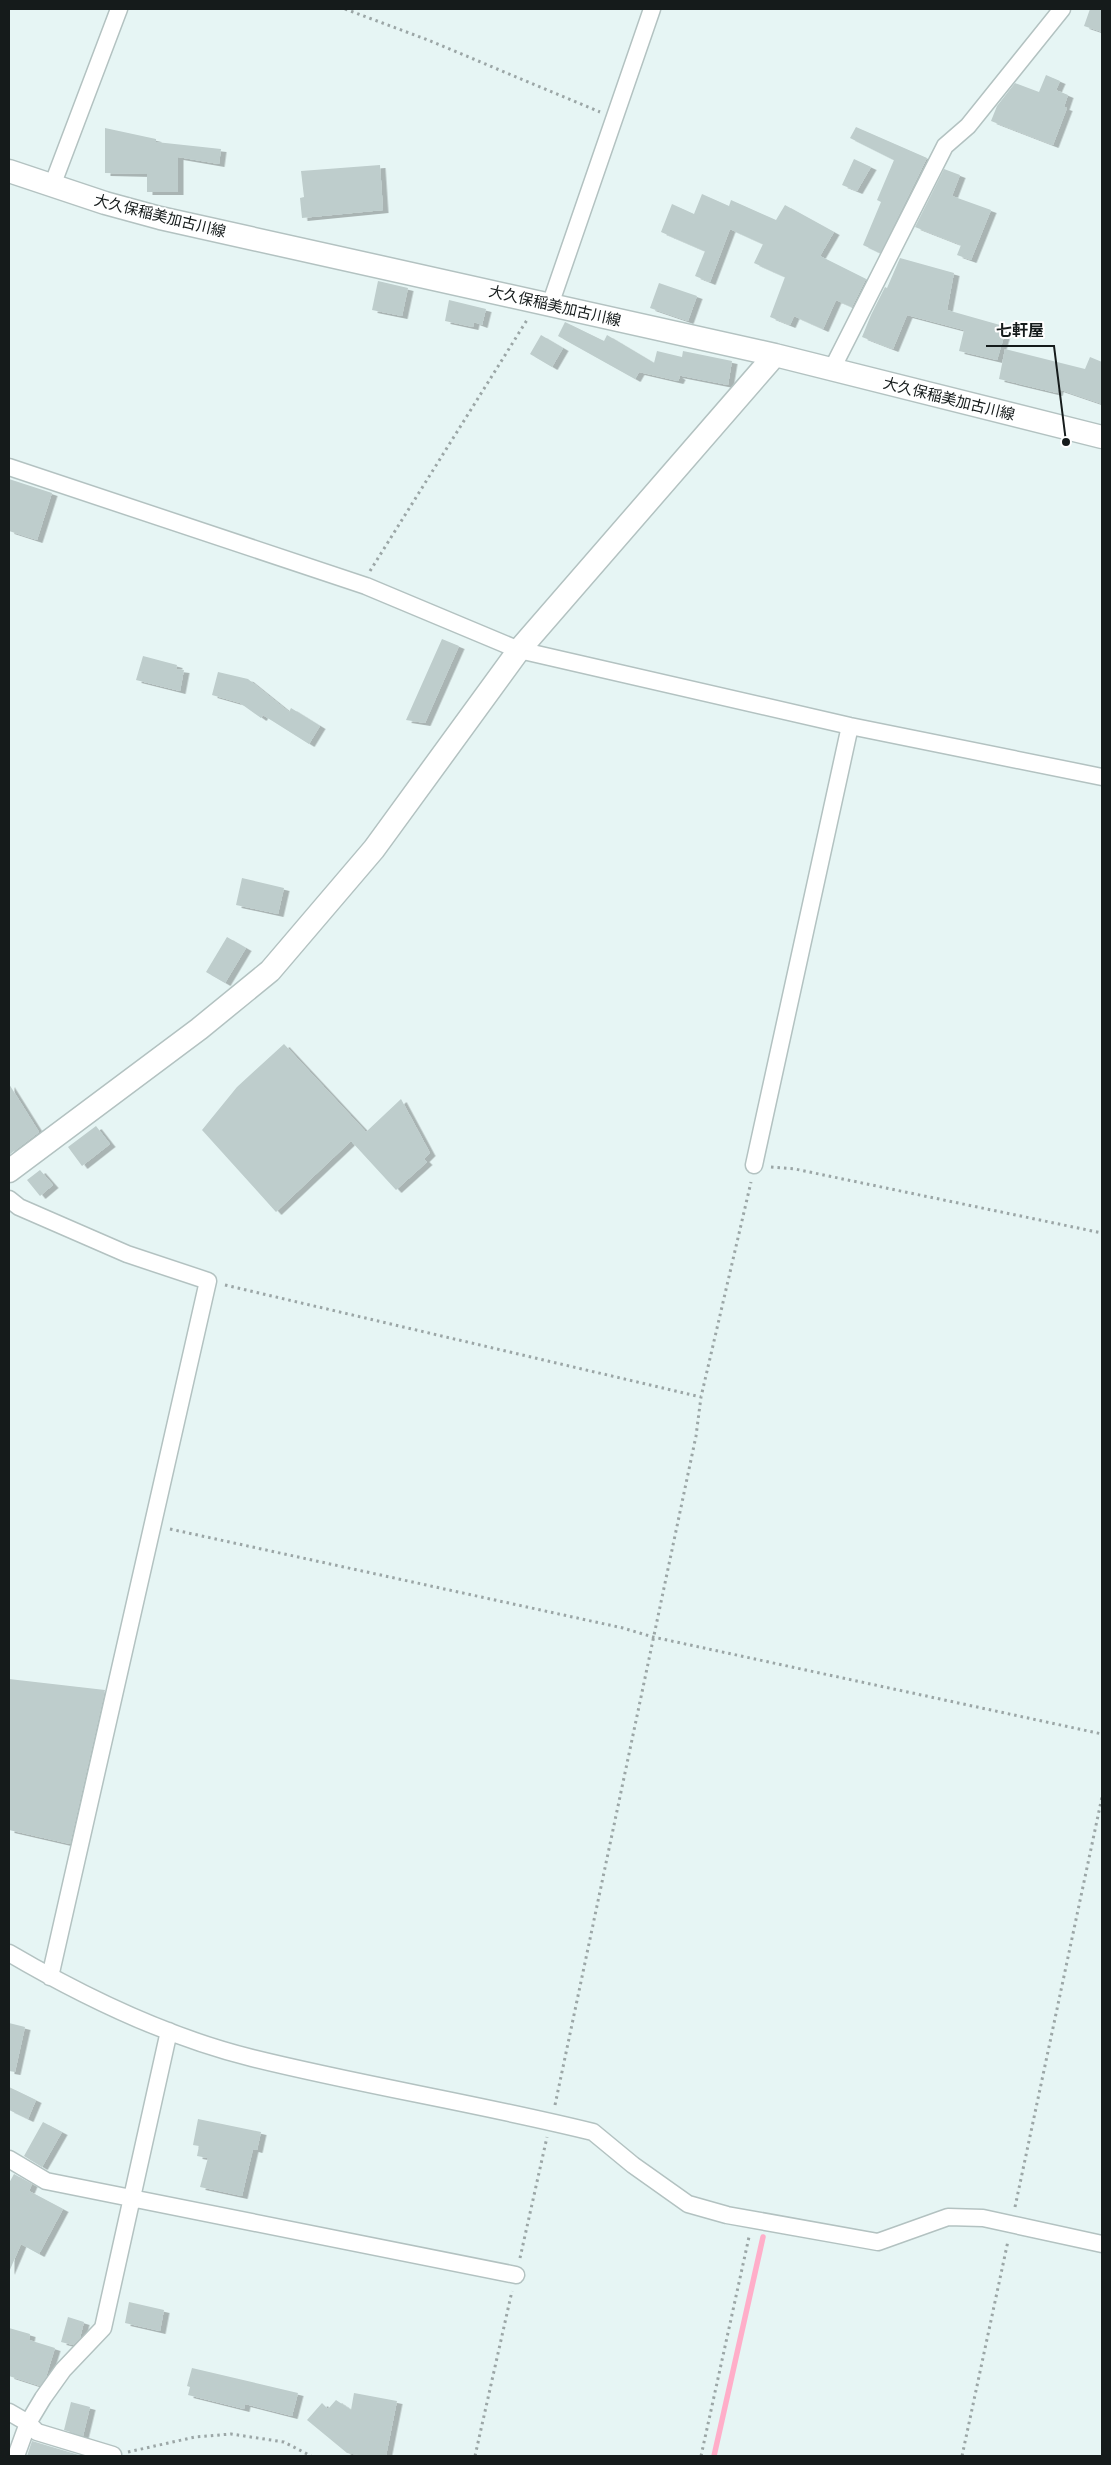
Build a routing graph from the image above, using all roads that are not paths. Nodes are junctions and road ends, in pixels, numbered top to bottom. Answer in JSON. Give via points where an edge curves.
{"nodes":[{"id":1,"x":119,"y":9,"type":"edge"},
{"id":2,"x":652,"y":9,"type":"edge"},
{"id":3,"x":1062,"y":9,"type":"edge"},
{"id":4,"x":9,"y":171,"type":"edge"},
{"id":5,"x":52,"y":186,"type":"junction"},
{"id":6,"x":542,"y":303,"type":"junction"},
{"id":7,"x":774,"y":355,"type":"junction"},
{"id":8,"x":832,"y":369,"type":"junction"},
{"id":9,"x":1102,"y":437,"type":"edge"},
{"id":10,"x":9,"y":467,"type":"edge"},
{"id":11,"x":519,"y":650,"type":"junction"},
{"id":12,"x":850,"y":726,"type":"junction"},
{"id":13,"x":1102,"y":777,"type":"edge"},
{"id":14,"x":754,"y":1165,"type":"road end"},
{"id":15,"x":9,"y":1171,"type":"edge"},
{"id":16,"x":9,"y":1199,"type":"edge"},
{"id":17,"x":9,"y":1954,"type":"edge"},
{"id":18,"x":50,"y":1977,"type":"junction"},
{"id":19,"x":169,"y":2031,"type":"junction"},
{"id":20,"x":9,"y":2159,"type":"edge"},
{"id":21,"x":132,"y":2198,"type":"junction"},
{"id":22,"x":1102,"y":2244,"type":"edge"},
{"id":23,"x":516,"y":2276,"type":"dead end"},
{"id":24,"x":9,"y":2412,"type":"edge"},
{"id":25,"x":28,"y":2423,"type":"junction"},
{"id":26,"x":113,"y":2455,"type":"edge"},
{"id":27,"x":16,"y":2456,"type":"edge"}],
"edges":[{"from":1,"to":5,"type":"street"},
{"from":2,"to":6,"type":"street","via":[[614,119]]},
{"from":3,"to":8,"type":"street","via":[[968,126],[945,146]]},
{"from":4,"to":5,"type":"street","name":"大久保稲美加古川線"},
{"from":5,"to":6,"type":"street","name":"大久保稲美加古川線","via":[[160,218]]},
{"from":6,"to":7,"type":"street","name":"大久保稲美加古川線"},
{"from":7,"to":8,"type":"street","name":"大久保稲美加古川線"},
{"from":7,"to":11,"type":"street"},
{"from":8,"to":9,"type":"street","name":"大久保稲美加古川線"},
{"from":10,"to":11,"type":"street","via":[[366,586]]},
{"from":11,"to":12,"type":"street"},
{"from":11,"to":15,"type":"street","via":[[374,849],[270,971],[199,1029]]},
{"from":12,"to":13,"type":"street"},
{"from":12,"to":14,"type":"street"},
{"from":16,"to":18,"type":"street","via":[[19,1207],[127,1254],[208,1281]]},
{"from":17,"to":18,"type":"street"},
{"from":18,"to":19,"type":"street"},
{"from":19,"to":21,"type":"street"},
{"from":19,"to":22,"type":"street","via":[[250,2058],[593,2132],[688,2204],[753,2220],[878,2242],[948,2217],[983,2218]]},
{"from":20,"to":21,"type":"street","via":[[46,2181]]},
{"from":21,"to":23,"type":"street"},
{"from":21,"to":25,"type":"street","via":[[103,2328],[63,2370]]},
{"from":24,"to":25,"type":"street"},
{"from":25,"to":26,"type":"street","via":[[36,2432]]},
{"from":25,"to":27,"type":"street"}]}
